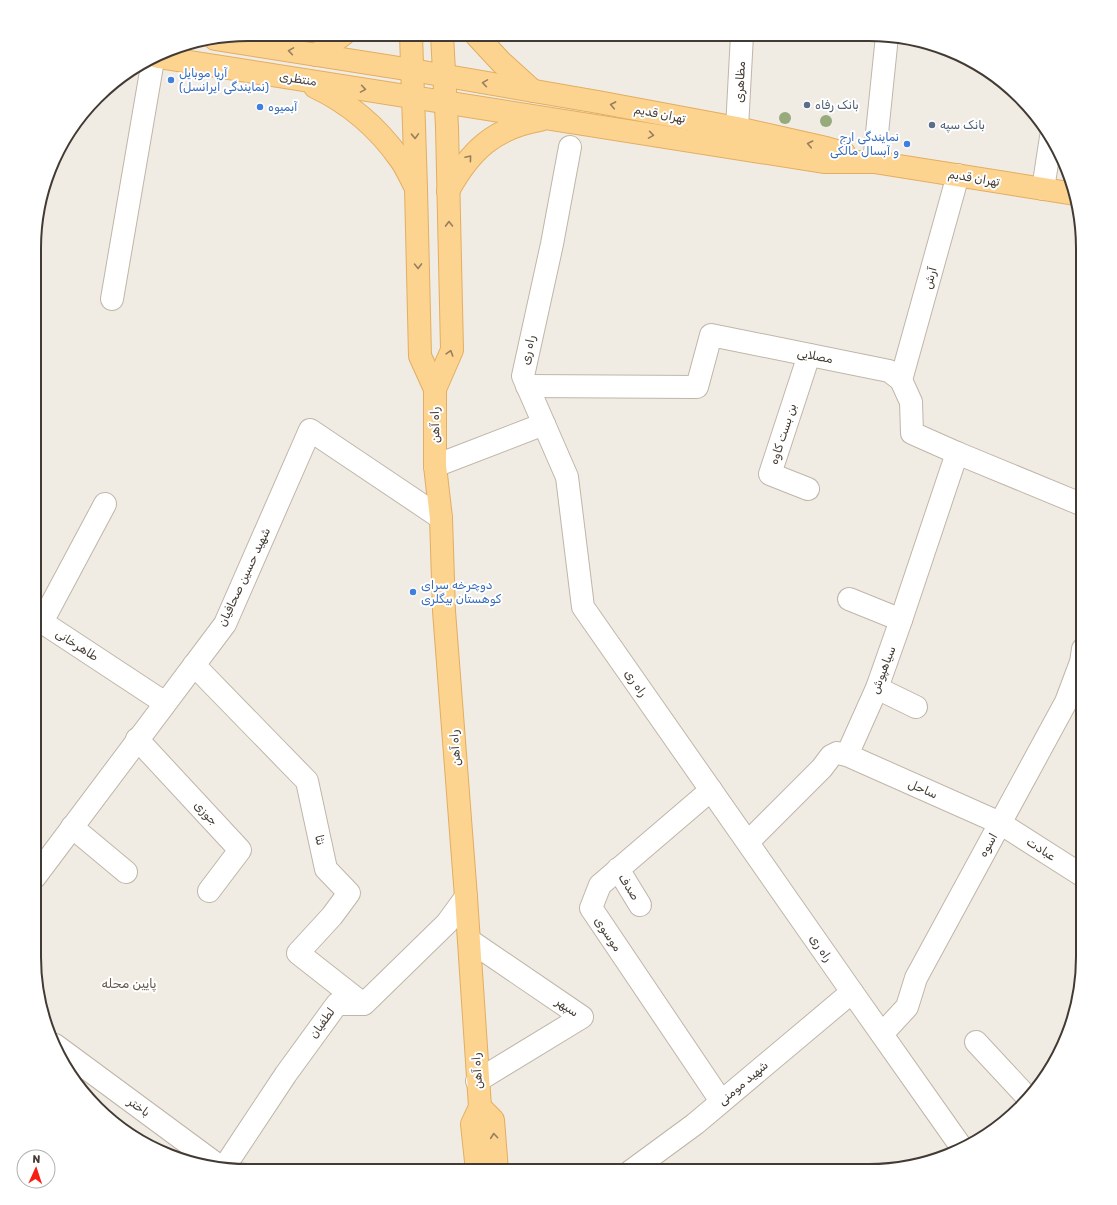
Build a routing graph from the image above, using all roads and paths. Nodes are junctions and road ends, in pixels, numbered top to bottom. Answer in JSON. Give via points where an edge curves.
{"nodes":[{"id":1,"x":231,"y":41,"type":"edge"},
{"id":2,"x":335,"y":41,"type":"edge"},
{"id":3,"x":410,"y":41,"type":"edge"},
{"id":4,"x":442,"y":41,"type":"edge"},
{"id":5,"x":482,"y":41,"type":"edge"},
{"id":6,"x":742,"y":41,"type":"edge"},
{"id":7,"x":886,"y":42,"type":"edge"},
{"id":8,"x":316,"y":55,"type":"junction"},
{"id":9,"x":166,"y":58,"type":"edge"},
{"id":10,"x":152,"y":64,"type":"edge"},
{"id":11,"x":412,"y":70,"type":"junction"},
{"id":12,"x":445,"y":76,"type":"junction"},
{"id":13,"x":297,"y":79,"type":"junction"},
{"id":14,"x":533,"y":90,"type":"junction"},
{"id":15,"x":413,"y":97,"type":"junction"},
{"id":16,"x":446,"y":103,"type":"junction"},
{"id":17,"x":549,"y":119,"type":"junction"},
{"id":18,"x":737,"y":128,"type":"junction"},
{"id":19,"x":570,"y":147,"type":"dead end"},
{"id":20,"x":1050,"y":147,"type":"edge"},
{"id":21,"x":874,"y":162,"type":"junction"},
{"id":22,"x":958,"y":175,"type":"junction"},
{"id":23,"x":416,"y":188,"type":"junction"},
{"id":24,"x":1044,"y":189,"type":"junction"},
{"id":25,"x":448,"y":191,"type":"junction"},
{"id":26,"x":1069,"y":193,"type":"edge"},
{"id":27,"x":112,"y":299,"type":"dead end"},
{"id":28,"x":809,"y":355,"type":"junction"},
{"id":29,"x":901,"y":380,"type":"junction"},
{"id":30,"x":527,"y":386,"type":"junction"},
{"id":31,"x":435,"y":389,"type":"junction"},
{"id":32,"x":544,"y":424,"type":"junction"},
{"id":33,"x":957,"y":453,"type":"junction"},
{"id":34,"x":436,"y":466,"type":"junction"},
{"id":35,"x":808,"y":489,"type":"dead end"},
{"id":36,"x":1076,"y":502,"type":"edge"},
{"id":37,"x":105,"y":504,"type":"dead end"},
{"id":38,"x":441,"y":518,"type":"junction"},
{"id":39,"x":849,"y":599,"type":"dead end"},
{"id":40,"x":901,"y":620,"type":"junction"},
{"id":41,"x":194,"y":665,"type":"junction"},
{"id":42,"x":877,"y":688,"type":"junction"},
{"id":43,"x":1076,"y":693,"type":"edge"},
{"id":44,"x":165,"y":703,"type":"junction"},
{"id":45,"x":1074,"y":706,"type":"edge"},
{"id":46,"x":916,"y":707,"type":"dead end"},
{"id":47,"x":138,"y":739,"type":"junction"},
{"id":48,"x":846,"y":755,"type":"junction"},
{"id":49,"x":711,"y":790,"type":"junction"},
{"id":50,"x":1000,"y":823,"type":"junction"},
{"id":51,"x":72,"y":827,"type":"junction"},
{"id":52,"x":748,"y":842,"type":"junction"},
{"id":53,"x":41,"y":869,"type":"edge"},
{"id":54,"x":618,"y":869,"type":"junction"},
{"id":55,"x":126,"y":872,"type":"dead end"},
{"id":56,"x":1076,"y":872,"type":"edge"},
{"id":57,"x":209,"y":891,"type":"dead end"},
{"id":58,"x":466,"y":897,"type":"junction"},
{"id":59,"x":640,"y":905,"type":"dead end"},
{"id":60,"x":469,"y":940,"type":"junction"},
{"id":61,"x":852,"y":992,"type":"junction"},
{"id":62,"x":363,"y":1004,"type":"junction"},
{"id":63,"x":882,"y":1034,"type":"junction"},
{"id":64,"x":976,"y":1042,"type":"dead end"},
{"id":65,"x":63,"y":1051,"type":"edge"},
{"id":66,"x":477,"y":1081,"type":"junction"},
{"id":67,"x":1024,"y":1094,"type":"edge"},
{"id":68,"x":721,"y":1101,"type":"junction"},
{"id":69,"x":480,"y":1107,"type":"junction"},
{"id":70,"x":956,"y":1145,"type":"edge"},
{"id":71,"x":212,"y":1161,"type":"edge"},
{"id":72,"x":227,"y":1163,"type":"edge"},
{"id":73,"x":475,"y":1164,"type":"edge"},
{"id":74,"x":496,"y":1164,"type":"edge"},
{"id":75,"x":642,"y":1164,"type":"edge"}],
"edges":[{"from":8,"to":1,"type":"main road","one_way":true},
{"from":2,"to":8,"type":"main road"},
{"from":3,"to":11,"type":"main road","name":"راه آهن"},
{"from":4,"to":12,"type":"main road","name":"راه آهن"},
{"from":5,"to":14,"type":"main road"},
{"from":6,"to":18,"type":"street","name":"مظاهری"},
{"from":7,"to":21,"type":"street"},
{"from":8,"to":11,"type":"main road"},
{"from":9,"to":13,"type":"main road","name":"منتظری"},
{"from":10,"to":27,"type":"street"},
{"from":11,"to":12,"type":"main road","name":"تهران قدیم"},
{"from":11,"to":15,"type":"main road","name":"راه آهن"},
{"from":14,"to":12,"type":"main road","name":"تهران قدیم","one_way":true},
{"from":12,"to":16,"type":"main road","name":"راه آهن"},
{"from":13,"to":15,"type":"main road","name":"منتظری","one_way":true},
{"from":13,"to":23,"type":"main road","via":[[328,93],[356,111],[380,134],[400,160]]},
{"from":18,"to":14,"type":"main road","name":"تهران قدیم","one_way":true},
{"from":15,"to":16,"type":"main road","name":"منتظری"},
{"from":15,"to":23,"type":"main road","name":"راه آهن","one_way":true},
{"from":16,"to":17,"type":"main road","name":"تهران قدیم"},
{"from":16,"to":25,"type":"main road","name":"راه آهن"},
{"from":17,"to":21,"type":"main road","name":"تهران قدیم","one_way":true,"via":[[824,162]]},
{"from":25,"to":17,"type":"main road","one_way":true,"via":[[472,155],[488,140],[528,122]]},
{"from":21,"to":18,"type":"main road","name":"تهران قدیم","one_way":true,"via":[[826,148]]},
{"from":19,"to":30,"type":"street","name":"راه ری","via":[[523,376]]},
{"from":20,"to":24,"type":"street"},
{"from":21,"to":22,"type":"main road","name":"تهران قدیم"},
{"from":22,"to":24,"type":"main road","name":"تهران قدیم"},
{"from":22,"to":29,"type":"street","name":"آرش"},
{"from":23,"to":31,"type":"main road","name":"راه آهن","one_way":true,"via":[[420,356]]},
{"from":24,"to":26,"type":"main road","name":"تهران قدیم"},
{"from":31,"to":25,"type":"main road","name":"راه آهن","one_way":true,"via":[[452,350]]},
{"from":28,"to":29,"type":"street","name":"مصلایی","via":[[889,371]]},
{"from":28,"to":30,"type":"street","name":"مصلایی","via":[[711,335],[697,387]]},
{"from":28,"to":35,"type":"street","name":"بن بست کاوه","via":[[770,474]]},
{"from":29,"to":33,"type":"street","via":[[911,402],[912,433]]},
{"from":30,"to":32,"type":"street","name":"راه ری"},
{"from":31,"to":34,"type":"main road","name":"راه آهن"},
{"from":32,"to":34,"type":"street"},
{"from":32,"to":49,"type":"street","name":"راه ری","via":[[567,477],[583,606]]},
{"from":33,"to":36,"type":"street"},
{"from":33,"to":40,"type":"street","name":"سیاهپوش"},
{"from":34,"to":38,"type":"main road","name":"راه آهن"},
{"from":37,"to":44,"type":"street","name":"طاهرخانی","via":[[42,622]]},
{"from":38,"to":41,"type":"street","name":"شهید حسین صحافیان","via":[[310,430],[225,624]]},
{"from":38,"to":58,"type":"main road","name":"راه آهن","via":[[444,611]]},
{"from":39,"to":40,"type":"street"},
{"from":40,"to":42,"type":"street","name":"سیاهپوش"},
{"from":41,"to":44,"type":"street","name":"شهید حسین صحافیان"},
{"from":41,"to":62,"type":"street","name":"نثا","via":[[307,781],[326,869],[349,893],[298,953]]},
{"from":42,"to":46,"type":"street"},
{"from":42,"to":48,"type":"street","name":"سیاهپوش"},
{"from":43,"to":45,"type":"street","name":"اسوه"},
{"from":44,"to":47,"type":"street","name":"شهید حسین صحافیان"},
{"from":45,"to":50,"type":"street","name":"اسوه"},
{"from":47,"to":51,"type":"street","name":"شهید حسین صحافیان"},
{"from":47,"to":57,"type":"street","name":"جوزی","via":[[240,850]]},
{"from":48,"to":50,"type":"street","name":"ساحل"},
{"from":48,"to":52,"type":"street","via":[[837,753],[831,756]]},
{"from":49,"to":52,"type":"street","name":"راه ری"},
{"from":49,"to":54,"type":"street","name":"موسوی"},
{"from":50,"to":56,"type":"street","name":"عبادت"},
{"from":50,"to":63,"type":"street","name":"اسوه","via":[[916,978],[907,1007]]},
{"from":51,"to":53,"type":"street","name":"شهید حسین صحافیان"},
{"from":51,"to":55,"type":"street"},
{"from":52,"to":61,"type":"street","name":"راه ری"},
{"from":54,"to":59,"type":"street","name":"صدف"},
{"from":54,"to":68,"type":"street","name":"موسوی","via":[[600,885],[591,908]]},
{"from":58,"to":60,"type":"main road","name":"راه آهن"},
{"from":58,"to":62,"type":"street","via":[[447,923]]},
{"from":60,"to":66,"type":"main road","name":"راه آهن"},
{"from":60,"to":66,"type":"street","name":"سپهر","via":[[582,1017]]},
{"from":61,"to":63,"type":"street","name":"راه ری"},
{"from":61,"to":68,"type":"street","name":"شهید مومنی"},
{"from":62,"to":72,"type":"street","name":"لطفیان","via":[[337,1004],[286,1074]]},
{"from":63,"to":70,"type":"street","name":"راه ری"},
{"from":64,"to":67,"type":"street"},
{"from":65,"to":71,"type":"street","name":"باختر"},
{"from":66,"to":69,"type":"main road","name":"راه آهن"},
{"from":68,"to":75,"type":"street","name":"شهید مومنی","via":[[696,1124]]},
{"from":69,"to":73,"type":"main road","via":[[472,1124]]},
{"from":74,"to":69,"type":"main road","one_way":true,"via":[[493,1120]]}]}
